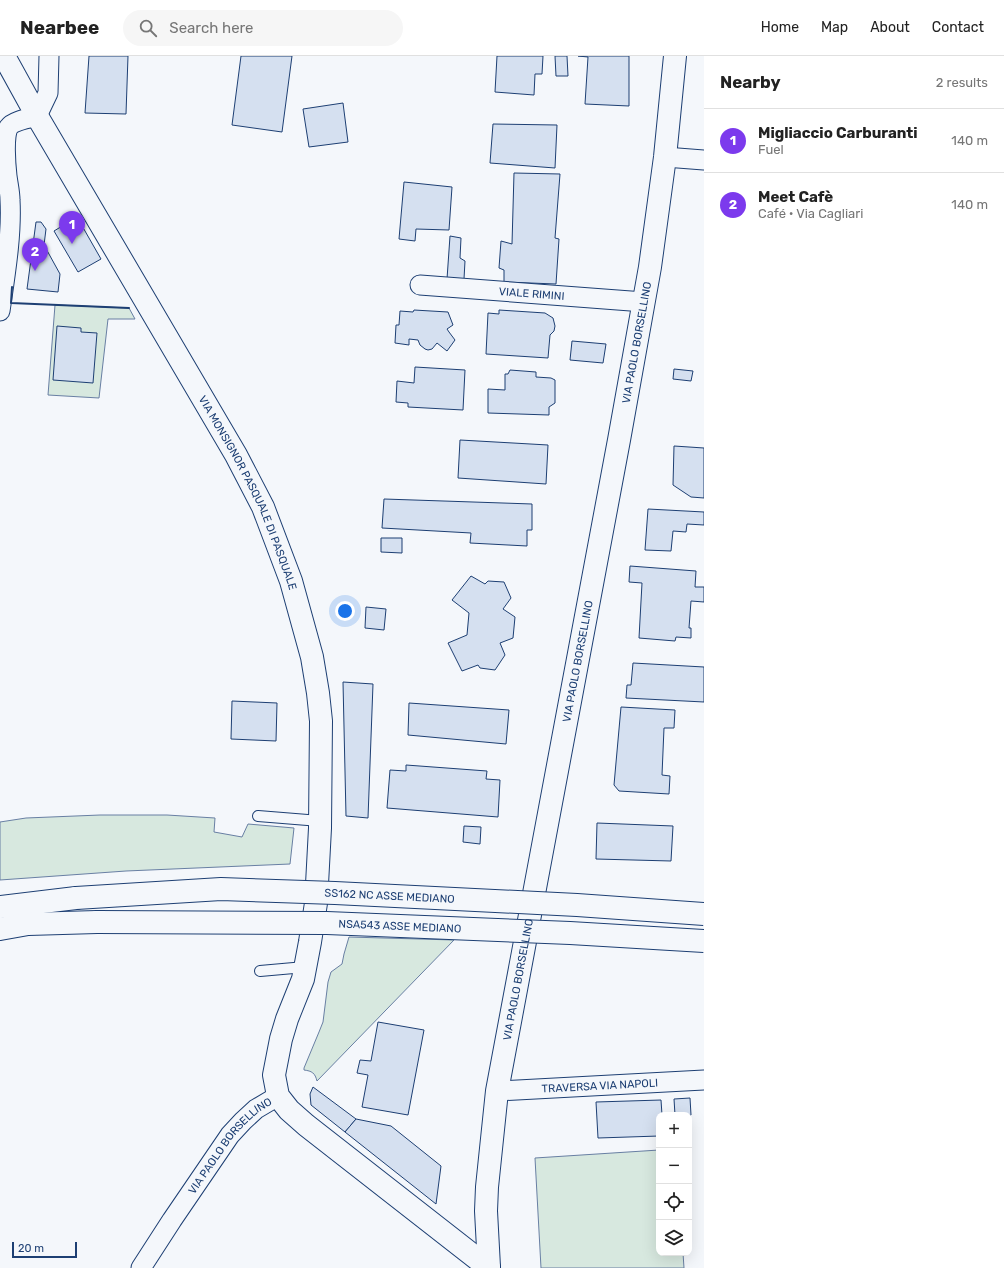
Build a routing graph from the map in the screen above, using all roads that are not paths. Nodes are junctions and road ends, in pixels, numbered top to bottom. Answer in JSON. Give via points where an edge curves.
{"nodes":[{"id":1,"x":4,"y":56,"type":"edge"},
{"id":2,"x":49,"y":56,"type":"edge"},
{"id":3,"x":675,"y":56,"type":"edge"},
{"id":4,"x":37,"y":116,"type":"junction"},
{"id":5,"x":665,"y":157,"type":"junction"},
{"id":6,"x":704,"y":160,"type":"edge"},
{"id":7,"x":420,"y":285,"type":"dead end"},
{"id":8,"x":644,"y":302,"type":"junction"},
{"id":9,"x":0,"y":311,"type":"edge"},
{"id":10,"x":258,"y":816,"type":"dead end"},
{"id":11,"x":320,"y":821,"type":"junction"},
{"id":12,"x":0,"y":907,"type":"edge"},
{"id":13,"x":704,"y":914,"type":"edge"},
{"id":14,"x":0,"y":929,"type":"edge"},
{"id":15,"x":704,"y":941,"type":"edge"},
{"id":16,"x":260,"y":971,"type":"dead end"},
{"id":17,"x":304,"y":973,"type":"junction"},
{"id":18,"x":704,"y":1080,"type":"edge"},
{"id":19,"x":497,"y":1090,"type":"junction"},
{"id":20,"x":278,"y":1096,"type":"junction"},
{"id":21,"x":489,"y":1267,"type":"edge"},
{"id":22,"x":141,"y":1268,"type":"edge"}],
"edges":[{"from":1,"to":4,"type":"main road","name":"VIA MONSIGNOR PASQUALE DI PASQUALE"},
{"from":2,"to":4,"type":"street","via":[[48,93]]},
{"from":3,"to":5,"type":"main road","name":"VIA PAOLO BORSELLINO"},
{"from":4,"to":9,"type":"street","via":[[13,124],[7,134],[5,157],[10,218]]},
{"from":4,"to":11,"type":"main road","name":"VIA MONSIGNOR PASQUALE DI PASQUALE","via":[[217,422],[264,507],[292,581],[312,657],[321,721]]},
{"from":5,"to":6,"type":"street"},
{"from":5,"to":8,"type":"main road","name":"VIA PAOLO BORSELLINO"},
{"from":7,"to":8,"type":"street","name":"VIALE RIMINI"},
{"from":8,"to":19,"type":"main road","name":"VIA PAOLO BORSELLINO"},
{"from":10,"to":11,"type":"lane"},
{"from":11,"to":17,"type":"main road","name":"VIA MONSIGNOR PASQUALE DI PASQUALE","via":[[316,903]]},
{"from":12,"to":13,"type":"main road","name":"SS162 NC ASSE MEDIANO","bridge":true,"via":[[76,898],[221,889],[562,904]]},
{"from":14,"to":15,"type":"main road","name":"NSA543 ASSE MEDIANO","bridge":true,"via":[[28,924],[96,922],[327,923]]},
{"from":16,"to":17,"type":"lane"},
{"from":17,"to":20,"type":"main road","name":"VIA MONSIGNOR PASQUALE DI PASQUALE","via":[[278,1050],[274,1075]]},
{"from":18,"to":19,"type":"street","name":"TRAVERSA VIA NAPOLI"},
{"from":19,"to":21,"type":"main road","name":"VIA PAOLO BORSELLINO","via":[[487,1187]]},
{"from":20,"to":21,"type":"main road","name":"VIA PAOLO BORSELLINO","via":[[288,1110],[306,1125]]},
{"from":20,"to":22,"type":"street","name":"VIA PAOLO BORSELLINO","via":[[256,1109],[230,1135]]}]}
